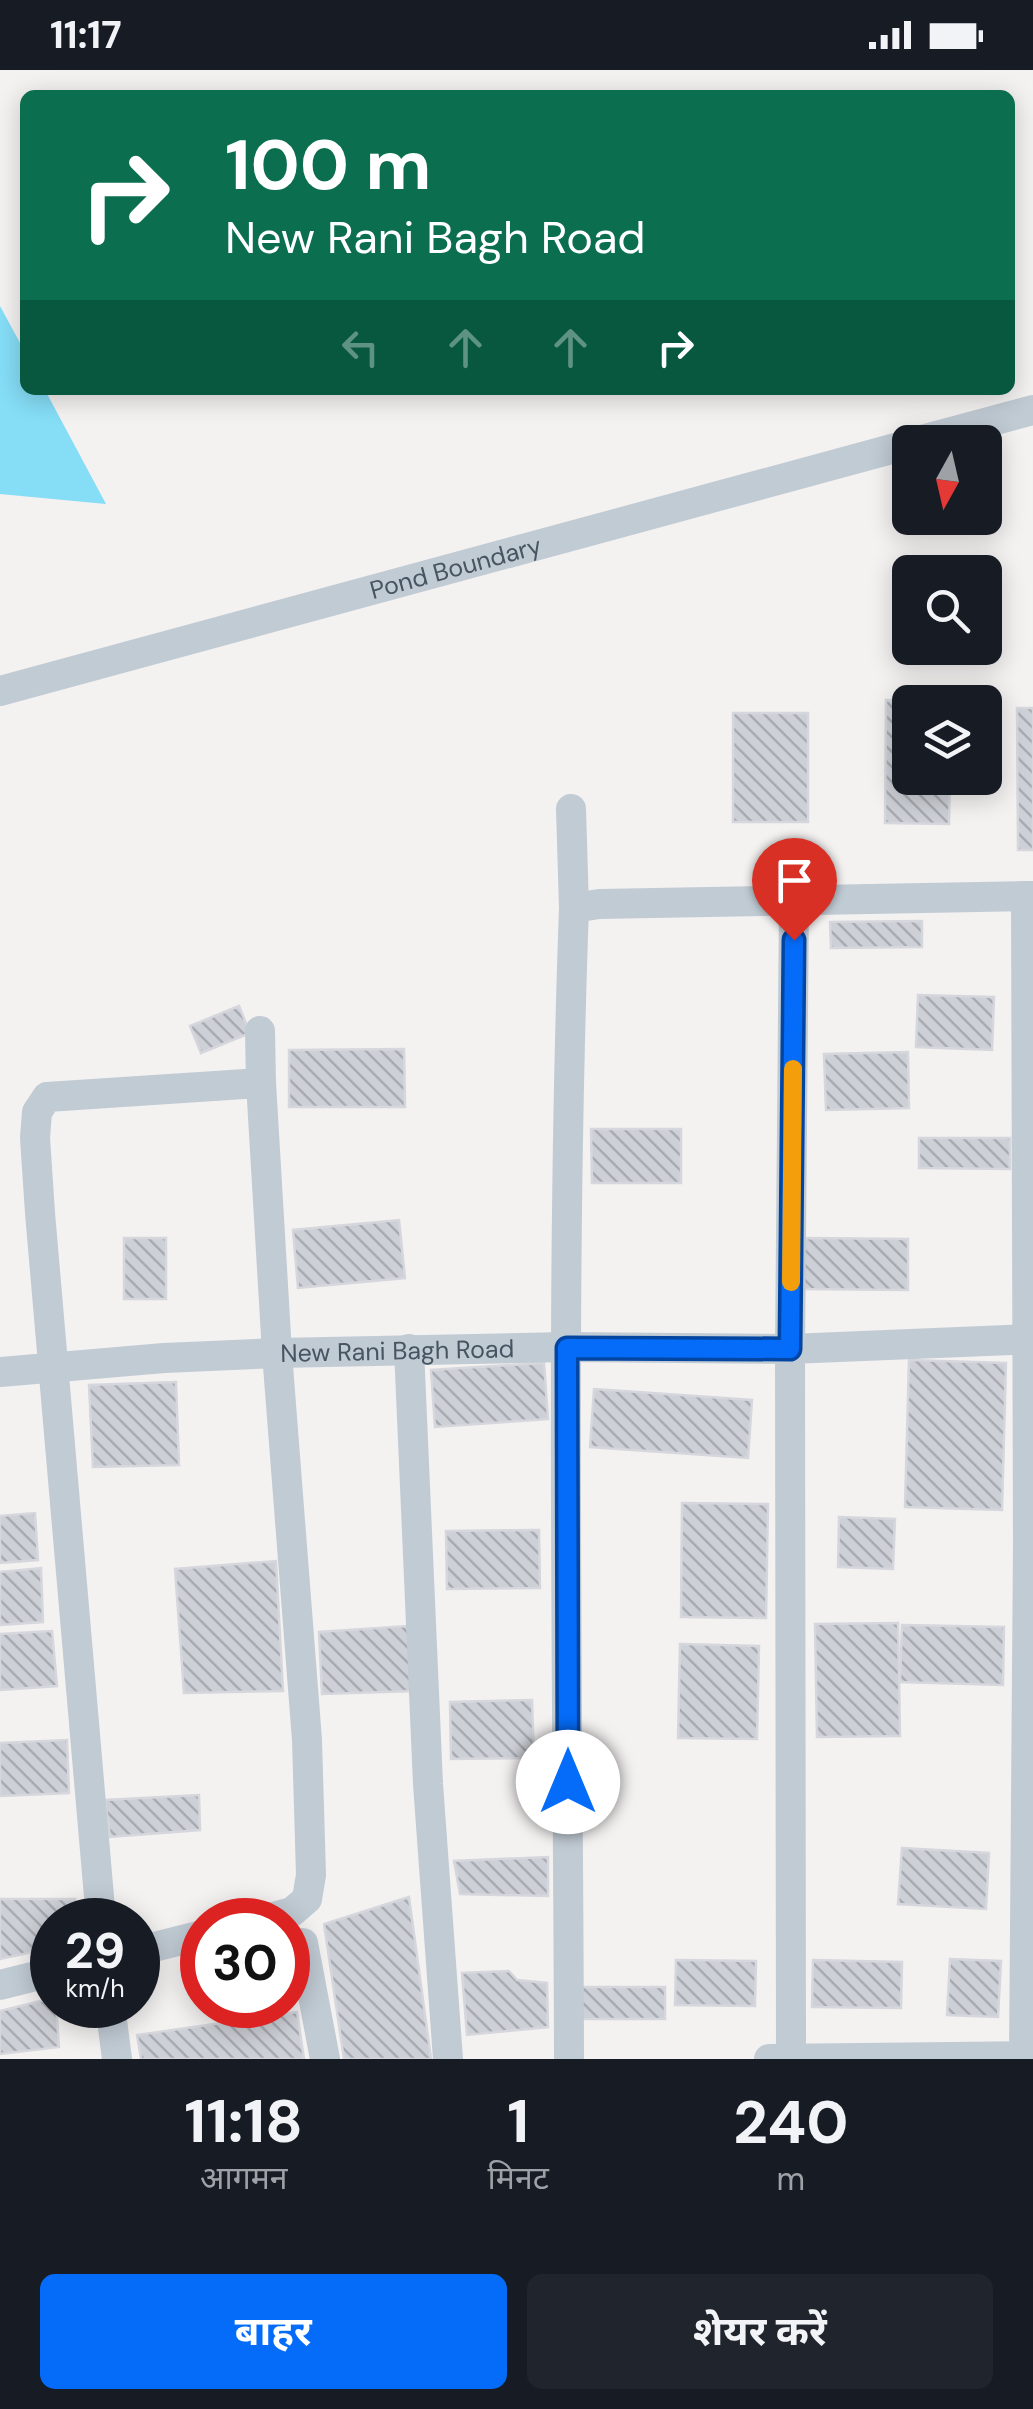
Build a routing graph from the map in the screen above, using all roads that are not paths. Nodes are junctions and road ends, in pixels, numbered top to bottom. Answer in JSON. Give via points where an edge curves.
{"nodes":[{"id":1,"x":1033,"y":410,"type":"edge"},
{"id":2,"x":978,"y":425,"type":"edge"},
{"id":3,"x":892,"y":448,"type":"edge"},
{"id":4,"x":0,"y":691,"type":"edge"},
{"id":5,"x":571,"y":809,"type":"dead end"},
{"id":6,"x":1029,"y":896,"type":"edge"},
{"id":7,"x":794,"y":902,"type":"junction"},
{"id":8,"x":574,"y":908,"type":"junction"},
{"id":9,"x":260,"y":1031,"type":"dead end"},
{"id":10,"x":262,"y":1082,"type":"junction"},
{"id":11,"x":1030,"y":1339,"type":"edge"},
{"id":12,"x":567,"y":1348,"type":"junction"},
{"id":13,"x":409,"y":1349,"type":"junction"},
{"id":14,"x":790,"y":1349,"type":"junction"},
{"id":15,"x":277,"y":1353,"type":"junction"},
{"id":16,"x":54,"y":1368,"type":"junction"},
{"id":17,"x":0,"y":1372,"type":"edge"},
{"id":18,"x":99,"y":1898,"type":"edge"},
{"id":19,"x":307,"y":1898,"type":"edge"},
{"id":20,"x":310,"y":1976,"type":"edge"},
{"id":21,"x":30,"y":1978,"type":"edge"},
{"id":22,"x":0,"y":1985,"type":"edge"},
{"id":23,"x":113,"y":2028,"type":"edge"},
{"id":24,"x":1027,"y":2057,"type":"edge"},
{"id":25,"x":791,"y":2058,"type":"edge"},
{"id":26,"x":117,"y":2059,"type":"edge"},
{"id":27,"x":325,"y":2059,"type":"edge"},
{"id":28,"x":448,"y":2059,"type":"edge"},
{"id":29,"x":568,"y":2059,"type":"edge"},
{"id":30,"x":769,"y":2059,"type":"edge"}],
"edges":[{"from":1,"to":2,"type":"street","name":"Pond Boundary"},
{"from":3,"to":4,"type":"street","name":"Pond Boundary"},
{"from":5,"to":8,"type":"street"},
{"from":6,"to":7,"type":"street"},
{"from":6,"to":11,"type":"street"},
{"from":7,"to":8,"type":"street"},
{"from":7,"to":14,"type":"street"},
{"from":8,"to":12,"type":"street"},
{"from":9,"to":10,"type":"street"},
{"from":10,"to":15,"type":"street"},
{"from":10,"to":16,"type":"street","via":[[47,1097],[35,1138]]},
{"from":11,"to":14,"type":"street","name":"New Rani Bagh Road"},
{"from":11,"to":24,"type":"street"},
{"from":12,"to":13,"type":"street","name":"New Rani Bagh Road"},
{"from":12,"to":14,"type":"street","name":"New Rani Bagh Road"},
{"from":12,"to":29,"type":"street"},
{"from":13,"to":15,"type":"street","name":"New Rani Bagh Road"},
{"from":13,"to":28,"type":"street"},
{"from":14,"to":25,"type":"street"},
{"from":15,"to":16,"type":"street","name":"New Rani Bagh Road"},
{"from":15,"to":19,"type":"street","via":[[307,1740]]},
{"from":16,"to":17,"type":"street","name":"New Rani Bagh Road"},
{"from":16,"to":18,"type":"street"},
{"from":20,"to":27,"type":"street"},
{"from":21,"to":22,"type":"street"},
{"from":23,"to":26,"type":"street"},
{"from":24,"to":25,"type":"street"},
{"from":25,"to":30,"type":"street"}]}
